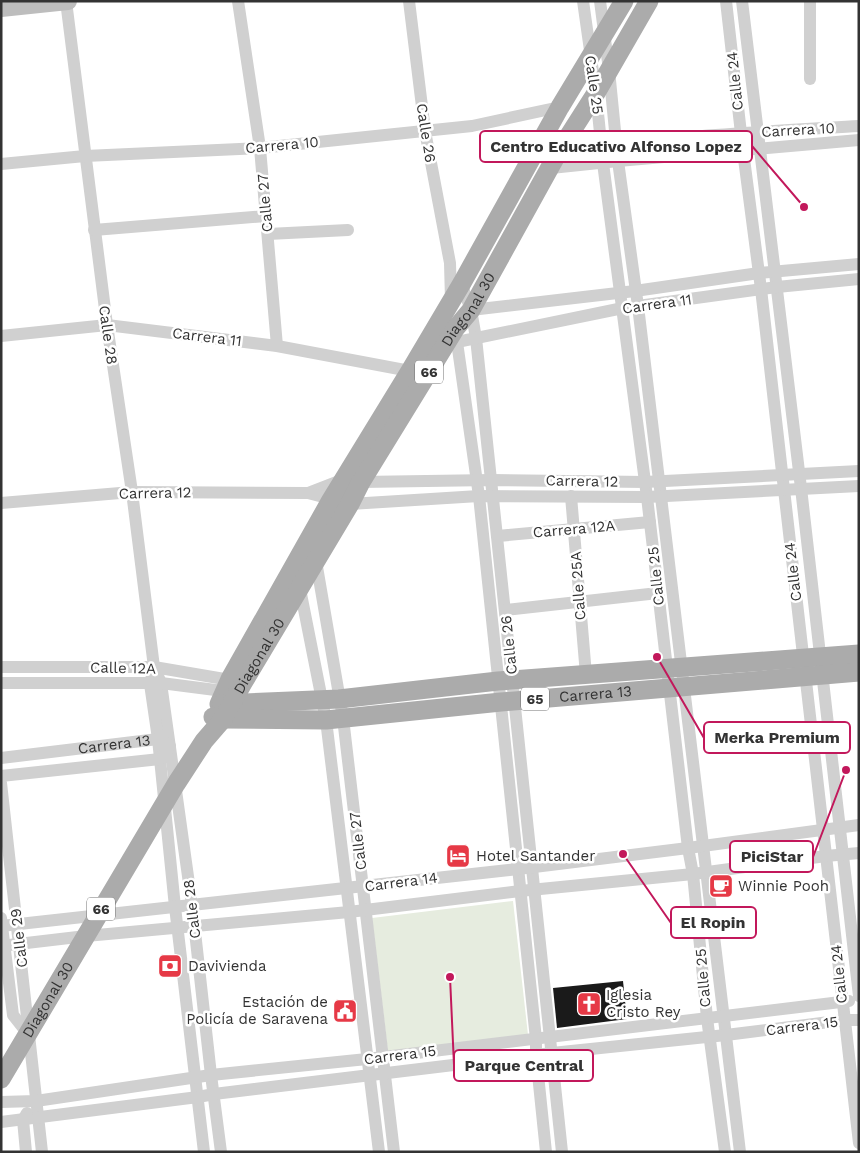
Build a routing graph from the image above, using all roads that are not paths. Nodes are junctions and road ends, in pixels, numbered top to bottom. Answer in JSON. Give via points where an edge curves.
{"nodes":[{"id":1,"x":66,"y":1,"type":"edge"},
{"id":2,"x":238,"y":1,"type":"edge"},
{"id":3,"x":409,"y":1,"type":"edge"},
{"id":4,"x":583,"y":1,"type":"edge"},
{"id":5,"x":600,"y":1,"type":"edge"},
{"id":6,"x":624,"y":1,"type":"edge"},
{"id":7,"x":649,"y":1,"type":"edge"},
{"id":8,"x":726,"y":1,"type":"edge"},
{"id":9,"x":742,"y":1,"type":"edge"},
{"id":10,"x":810,"y":1,"type":"edge"},
{"id":11,"x":1,"y":8,"type":"edge"},
{"id":12,"x":604,"y":35,"type":"junction"},
{"id":13,"x":590,"y":58,"type":"junction"},
{"id":14,"x":609,"y":70,"type":"junction"},
{"id":15,"x":810,"y":79,"type":"dead end"},
{"id":16,"x":596,"y":93,"type":"junction"},
{"id":17,"x":560,"y":107,"type":"junction"},
{"id":18,"x":859,"y":126,"type":"edge"},
{"id":19,"x":425,"y":131,"type":"junction"},
{"id":20,"x":758,"y":132,"type":"junction"},
{"id":21,"x":741,"y":134,"type":"junction"},
{"id":22,"x":859,"y":140,"type":"edge"},
{"id":23,"x":602,"y":145,"type":"junction"},
{"id":24,"x":616,"y":145,"type":"junction"},
{"id":25,"x":260,"y":148,"type":"junction"},
{"id":26,"x":760,"y":150,"type":"junction"},
{"id":27,"x":559,"y":151,"type":"junction"},
{"id":28,"x":743,"y":151,"type":"junction"},
{"id":29,"x":85,"y":156,"type":"junction"},
{"id":30,"x":618,"y":161,"type":"junction"},
{"id":31,"x":603,"y":163,"type":"junction"},
{"id":32,"x":1,"y":164,"type":"edge"},
{"id":33,"x":551,"y":168,"type":"junction"},
{"id":34,"x":266,"y":216,"type":"junction"},
{"id":35,"x":94,"y":230,"type":"junction"},
{"id":36,"x":348,"y":230,"type":"dead end"},
{"id":37,"x":268,"y":234,"type":"junction"},
{"id":38,"x":450,"y":263,"type":"junction"},
{"id":39,"x":859,"y":264,"type":"edge"},
{"id":40,"x":775,"y":271,"type":"junction"},
{"id":41,"x":759,"y":273,"type":"junction"},
{"id":42,"x":859,"y":279,"type":"edge"},
{"id":43,"x":462,"y":283,"type":"junction"},
{"id":44,"x":777,"y":287,"type":"junction"},
{"id":45,"x":761,"y":289,"type":"junction"},
{"id":46,"x":635,"y":291,"type":"junction"},
{"id":47,"x":621,"y":293,"type":"junction"},
{"id":48,"x":451,"y":301,"type":"junction"},
{"id":49,"x":638,"y":306,"type":"junction"},
{"id":50,"x":623,"y":308,"type":"junction"},
{"id":51,"x":471,"y":310,"type":"junction"},
{"id":52,"x":106,"y":324,"type":"junction"},
{"id":53,"x":1,"y":336,"type":"edge"},
{"id":54,"x":456,"y":336,"type":"junction"},
{"id":55,"x":476,"y":338,"type":"junction"},
{"id":56,"x":277,"y":346,"type":"junction"},
{"id":57,"x":410,"y":371,"type":"junction"},
{"id":58,"x":859,"y":471,"type":"edge"},
{"id":59,"x":799,"y":474,"type":"junction"},
{"id":60,"x":782,"y":476,"type":"junction"},
{"id":61,"x":353,"y":480,"type":"junction"},
{"id":62,"x":492,"y":480,"type":"junction"},
{"id":63,"x":478,"y":481,"type":"junction"},
{"id":64,"x":659,"y":481,"type":"junction"},
{"id":65,"x":645,"y":482,"type":"junction"},
{"id":66,"x":859,"y":486,"type":"edge"},
{"id":67,"x":801,"y":488,"type":"junction"},
{"id":68,"x":784,"y":489,"type":"junction"},
{"id":69,"x":132,"y":492,"type":"junction"},
{"id":70,"x":308,"y":493,"type":"junction"},
{"id":71,"x":479,"y":496,"type":"junction"},
{"id":72,"x":494,"y":496,"type":"junction"},
{"id":73,"x":571,"y":496,"type":"junction"},
{"id":74,"x":661,"y":496,"type":"junction"},
{"id":75,"x":647,"y":497,"type":"junction"},
{"id":76,"x":331,"y":500,"type":"junction"},
{"id":77,"x":1,"y":503,"type":"edge"},
{"id":78,"x":350,"y":504,"type":"junction"},
{"id":79,"x":650,"y":522,"type":"junction"},
{"id":80,"x":575,"y":529,"type":"junction"},
{"id":81,"x":498,"y":536,"type":"junction"},
{"id":82,"x":316,"y":561,"type":"junction"},
{"id":83,"x":300,"y":589,"type":"junction"},
{"id":84,"x":658,"y":593,"type":"junction"},
{"id":85,"x":579,"y":602,"type":"junction"},
{"id":86,"x":505,"y":610,"type":"junction"},
{"id":87,"x":859,"y":654,"type":"edge"},
{"id":88,"x":812,"y":666,"type":"junction"},
{"id":89,"x":1,"y":667,"type":"edge"},
{"id":90,"x":154,"y":667,"type":"junction"},
{"id":91,"x":674,"y":669,"type":"junction"},
{"id":92,"x":859,"y":672,"type":"edge"},
{"id":93,"x":586,"y":675,"type":"junction"},
{"id":94,"x":505,"y":681,"type":"junction"},
{"id":95,"x":1,"y":683,"type":"edge"},
{"id":96,"x":155,"y":684,"type":"junction"},
{"id":97,"x":676,"y":687,"type":"junction"},
{"id":98,"x":227,"y":699,"type":"junction"},
{"id":99,"x":330,"y":699,"type":"junction"},
{"id":100,"x":508,"y":701,"type":"junction"},
{"id":101,"x":335,"y":719,"type":"junction"},
{"id":102,"x":158,"y":740,"type":"junction"},
{"id":103,"x":170,"y":746,"type":"junction"},
{"id":104,"x":1,"y":758,"type":"edge"},
{"id":105,"x":160,"y":759,"type":"junction"},
{"id":106,"x":1,"y":776,"type":"edge"},
{"id":107,"x":1,"y":782,"type":"edge"},
{"id":108,"x":176,"y":784,"type":"junction"},
{"id":109,"x":165,"y":802,"type":"junction"},
{"id":110,"x":859,"y":825,"type":"edge"},
{"id":111,"x":839,"y":827,"type":"junction"},
{"id":112,"x":823,"y":830,"type":"junction"},
{"id":113,"x":703,"y":846,"type":"junction"},
{"id":114,"x":688,"y":848,"type":"junction"},
{"id":115,"x":859,"y":853,"type":"edge"},
{"id":116,"x":842,"y":855,"type":"junction"},
{"id":117,"x":826,"y":856,"type":"junction"},
{"id":118,"x":532,"y":866,"type":"junction"},
{"id":119,"x":518,"y":869,"type":"junction"},
{"id":120,"x":707,"y":872,"type":"junction"},
{"id":121,"x":693,"y":874,"type":"junction"},
{"id":122,"x":363,"y":887,"type":"junction"},
{"id":123,"x":346,"y":888,"type":"junction"},
{"id":124,"x":534,"y":890,"type":"junction"},
{"id":125,"x":520,"y":891,"type":"junction"},
{"id":126,"x":192,"y":905,"type":"junction"},
{"id":127,"x":175,"y":907,"type":"junction"},
{"id":128,"x":365,"y":910,"type":"junction"},
{"id":129,"x":349,"y":912,"type":"junction"},
{"id":130,"x":97,"y":915,"type":"junction"},
{"id":131,"x":2,"y":923,"type":"edge"},
{"id":132,"x":17,"y":924,"type":"junction"},
{"id":133,"x":194,"y":926,"type":"junction"},
{"id":134,"x":178,"y":927,"type":"junction"},
{"id":135,"x":86,"y":936,"type":"junction"},
{"id":136,"x":20,"y":944,"type":"junction"},
{"id":137,"x":3,"y":946,"type":"edge"},
{"id":138,"x":859,"y":998,"type":"edge"},
{"id":139,"x":842,"y":1002,"type":"junction"},
{"id":140,"x":724,"y":1016,"type":"junction"},
{"id":141,"x":707,"y":1018,"type":"junction"},
{"id":142,"x":845,"y":1020,"type":"junction"},
{"id":143,"x":859,"y":1020,"type":"edge"},
{"id":144,"x":28,"y":1034,"type":"junction"},
{"id":145,"x":726,"y":1035,"type":"junction"},
{"id":146,"x":551,"y":1036,"type":"junction"},
{"id":147,"x":709,"y":1036,"type":"junction"},
{"id":148,"x":536,"y":1039,"type":"junction"},
{"id":149,"x":552,"y":1053,"type":"junction"},
{"id":150,"x":536,"y":1055,"type":"junction"},
{"id":151,"x":383,"y":1057,"type":"junction"},
{"id":152,"x":367,"y":1059,"type":"junction"},
{"id":153,"x":385,"y":1074,"type":"junction"},
{"id":154,"x":211,"y":1075,"type":"junction"},
{"id":155,"x":370,"y":1075,"type":"junction"},
{"id":156,"x":196,"y":1078,"type":"junction"},
{"id":157,"x":1,"y":1079,"type":"edge"},
{"id":158,"x":214,"y":1094,"type":"junction"},
{"id":159,"x":198,"y":1097,"type":"junction"},
{"id":160,"x":36,"y":1101,"type":"junction"},
{"id":161,"x":1,"y":1102,"type":"edge"},
{"id":162,"x":38,"y":1117,"type":"junction"},
{"id":163,"x":23,"y":1120,"type":"junction"},
{"id":164,"x":1,"y":1122,"type":"edge"},
{"id":165,"x":859,"y":1143,"type":"edge"},
{"id":166,"x":26,"y":1152,"type":"edge"},
{"id":167,"x":42,"y":1152,"type":"edge"},
{"id":168,"x":204,"y":1152,"type":"edge"},
{"id":169,"x":221,"y":1152,"type":"edge"},
{"id":170,"x":379,"y":1152,"type":"edge"},
{"id":171,"x":394,"y":1152,"type":"edge"},
{"id":172,"x":546,"y":1152,"type":"edge"},
{"id":173,"x":562,"y":1152,"type":"edge"},
{"id":174,"x":725,"y":1152,"type":"edge"},
{"id":175,"x":740,"y":1152,"type":"edge"}],
"edges":[{"from":1,"to":11,"type":"street"},
{"from":1,"to":29,"type":"street","name":"Calle 28"},
{"from":2,"to":25,"type":"street","name":"Calle 27"},
{"from":3,"to":19,"type":"street","name":"Calle 26"},
{"from":4,"to":13,"type":"street","name":"Calle 25"},
{"from":5,"to":12,"type":"street","name":"Calle 25"},
{"from":6,"to":12,"type":"main road","name":"Diagonal 30","number":"66"},
{"from":7,"to":14,"type":"main road","name":"Diagonal 30","number":"66"},
{"from":8,"to":21,"type":"street","name":"Calle 24"},
{"from":9,"to":20,"type":"street","name":"Calle 24"},
{"from":10,"to":15,"type":"street"},
{"from":12,"to":13,"type":"main road","name":"Diagonal 30","number":"66"},
{"from":12,"to":14,"type":"street","name":"Calle 25"},
{"from":13,"to":16,"type":"street","name":"Calle 25"},
{"from":13,"to":17,"type":"main road","name":"Diagonal 30","number":"66"},
{"from":14,"to":16,"type":"main road","name":"Diagonal 30","number":"66"},
{"from":14,"to":24,"type":"street","name":"Calle 25"},
{"from":16,"to":23,"type":"street","name":"Calle 25"},
{"from":16,"to":27,"type":"main road","name":"Diagonal 30","number":"66"},
{"from":17,"to":19,"type":"street","name":"Carrera 10","via":[[472,126]]},
{"from":17,"to":43,"type":"main road","name":"Diagonal 30","number":"66"},
{"from":18,"to":20,"type":"street","name":"Carrera 10"},
{"from":19,"to":25,"type":"street","name":"Carrera 10"},
{"from":19,"to":38,"type":"street","name":"Calle 26"},
{"from":20,"to":21,"type":"street","name":"Carrera 10"},
{"from":20,"to":26,"type":"street","name":"Calle 24"},
{"from":21,"to":24,"type":"street","name":"Carrera 10"},
{"from":21,"to":28,"type":"street","name":"Calle 24"},
{"from":22,"to":26,"type":"street","name":"Carrera 10"},
{"from":23,"to":24,"type":"street","name":"Carrera 10"},
{"from":23,"to":27,"type":"street","name":"Carrera 10"},
{"from":23,"to":31,"type":"street","name":"Calle 25"},
{"from":24,"to":30,"type":"street","name":"Calle 25"},
{"from":25,"to":29,"type":"street","name":"Carrera 10"},
{"from":25,"to":34,"type":"street","name":"Calle 27"},
{"from":26,"to":28,"type":"street","name":"Carrera 10"},
{"from":26,"to":40,"type":"street","name":"Calle 24"},
{"from":27,"to":33,"type":"main road","name":"Diagonal 30","number":"66"},
{"from":28,"to":30,"type":"street","name":"Carrera 10"},
{"from":28,"to":41,"type":"street","name":"Calle 24"},
{"from":29,"to":32,"type":"street","name":"Carrera 10"},
{"from":29,"to":35,"type":"street","name":"Calle 28"},
{"from":30,"to":31,"type":"street","name":"Carrera 10"},
{"from":30,"to":46,"type":"street","name":"Calle 25"},
{"from":31,"to":33,"type":"street","name":"Carrera 10"},
{"from":31,"to":47,"type":"street","name":"Calle 25"},
{"from":33,"to":51,"type":"main road","name":"Diagonal 30","number":"66"},
{"from":34,"to":35,"type":"street"},
{"from":34,"to":37,"type":"street","name":"Calle 27"},
{"from":35,"to":52,"type":"street","name":"Calle 28"},
{"from":36,"to":37,"type":"street"},
{"from":37,"to":56,"type":"street","name":"Calle 27"},
{"from":38,"to":43,"type":"street","name":"Calle 26"},
{"from":38,"to":48,"type":"street","name":"Calle 26"},
{"from":39,"to":40,"type":"street","name":"Carrera 11"},
{"from":40,"to":41,"type":"street","name":"Carrera 11"},
{"from":40,"to":44,"type":"street","name":"Calle 24"},
{"from":41,"to":45,"type":"street","name":"Calle 24"},
{"from":41,"to":46,"type":"street","name":"Carrera 11"},
{"from":42,"to":44,"type":"street","name":"Carrera 11"},
{"from":43,"to":48,"type":"main road","name":"Diagonal 30","number":"66"},
{"from":43,"to":51,"type":"street","name":"Calle 26"},
{"from":44,"to":45,"type":"street","name":"Carrera 11"},
{"from":44,"to":59,"type":"street","name":"Calle 24"},
{"from":45,"to":49,"type":"street","name":"Carrera 11"},
{"from":45,"to":60,"type":"street","name":"Calle 24"},
{"from":46,"to":47,"type":"street","name":"Carrera 11"},
{"from":46,"to":49,"type":"street","name":"Calle 25"},
{"from":47,"to":50,"type":"street","name":"Calle 25"},
{"from":47,"to":51,"type":"street","name":"Carrera 11"},
{"from":48,"to":54,"type":"street","name":"Calle 26"},
{"from":48,"to":57,"type":"main road","name":"Diagonal 30","number":"66"},
{"from":49,"to":50,"type":"street","name":"Carrera 11"},
{"from":49,"to":64,"type":"street","name":"Calle 25"},
{"from":50,"to":55,"type":"street","name":"Carrera 11"},
{"from":50,"to":65,"type":"street","name":"Calle 25"},
{"from":51,"to":54,"type":"main road","name":"Diagonal 30","number":"66"},
{"from":51,"to":55,"type":"street","name":"Calle 26"},
{"from":52,"to":53,"type":"street","name":"Carrera 11"},
{"from":52,"to":56,"type":"street","name":"Carrera 11"},
{"from":52,"to":69,"type":"street","name":"Calle 28"},
{"from":54,"to":55,"type":"street","name":"Carrera 11"},
{"from":54,"to":61,"type":"main road","name":"Diagonal 30","number":"66"},
{"from":54,"to":63,"type":"street","name":"Calle 26"},
{"from":55,"to":62,"type":"street","name":"Calle 26"},
{"from":56,"to":57,"type":"street","name":"Carrera 11"},
{"from":57,"to":61,"type":"main road","name":"Diagonal 30","number":"66"},
{"from":58,"to":59,"type":"street","name":"Carrera 12"},
{"from":59,"to":60,"type":"street","name":"Carrera 12"},
{"from":59,"to":67,"type":"street","name":"Calle 24"},
{"from":60,"to":64,"type":"street","name":"Carrera 12"},
{"from":60,"to":68,"type":"street","name":"Calle 24"},
{"from":61,"to":63,"type":"street","name":"Carrera 12"},
{"from":61,"to":70,"type":"street","name":"Carrera 12"},
{"from":61,"to":76,"type":"main road","name":"Diagonal 30","number":"66"},
{"from":61,"to":78,"type":"main road","name":"Diagonal 30","number":"66"},
{"from":62,"to":63,"type":"street","name":"Carrera 12"},
{"from":62,"to":65,"type":"street","name":"Carrera 12"},
{"from":62,"to":72,"type":"street","name":"Calle 26"},
{"from":63,"to":71,"type":"street","name":"Calle 26"},
{"from":64,"to":65,"type":"street","name":"Carrera 12"},
{"from":64,"to":74,"type":"street","name":"Calle 25"},
{"from":65,"to":75,"type":"street","name":"Calle 25"},
{"from":66,"to":67,"type":"street","name":"Carrera 12"},
{"from":67,"to":68,"type":"street","name":"Carrera 12"},
{"from":67,"to":88,"type":"street","name":"Calle 24"},
{"from":68,"to":74,"type":"street","name":"Carrera 12"},
{"from":68,"to":88,"type":"street","name":"Calle 24"},
{"from":69,"to":70,"type":"street","name":"Carrera 12"},
{"from":69,"to":77,"type":"street","name":"Carrera 12"},
{"from":69,"to":90,"type":"street","name":"Calle 28"},
{"from":70,"to":76,"type":"street","name":"Carrera 12"},
{"from":71,"to":72,"type":"street","name":"Carrera 12"},
{"from":71,"to":78,"type":"street","name":"Carrera 12"},
{"from":71,"to":94,"type":"street","name":"Calle 26"},
{"from":72,"to":73,"type":"street","name":"Carrera 12"},
{"from":72,"to":81,"type":"street","name":"Calle 26"},
{"from":73,"to":75,"type":"street","name":"Carrera 12"},
{"from":73,"to":80,"type":"street","name":"Calle 25A"},
{"from":74,"to":75,"type":"street","name":"Carrera 12"},
{"from":74,"to":91,"type":"street","name":"Calle 25"},
{"from":75,"to":79,"type":"street","name":"Calle 25"},
{"from":76,"to":78,"type":"street","name":"Carrera 12"},
{"from":76,"to":98,"type":"main road","name":"Diagonal 30","number":"66"},
{"from":78,"to":82,"type":"main road","name":"Diagonal 30","number":"66"},
{"from":79,"to":80,"type":"street","name":"Carrera 12A"},
{"from":79,"to":84,"type":"street","name":"Calle 25"},
{"from":80,"to":81,"type":"street","name":"Carrera 12A"},
{"from":80,"to":85,"type":"street","name":"Calle 25A"},
{"from":81,"to":86,"type":"street","name":"Calle 26"},
{"from":82,"to":83,"type":"main road","name":"Diagonal 30","number":"66"},
{"from":82,"to":99,"type":"street","name":"Calle 27"},
{"from":83,"to":98,"type":"main road","name":"Diagonal 30","number":"66"},
{"from":83,"to":99,"type":"street","name":"Calle 27"},
{"from":84,"to":85,"type":"street"},
{"from":84,"to":91,"type":"street","name":"Calle 25"},
{"from":85,"to":86,"type":"street"},
{"from":85,"to":93,"type":"street","name":"Calle 25A"},
{"from":86,"to":94,"type":"street","name":"Calle 26"},
{"from":87,"to":88,"type":"main road","name":"Carrera 13","number":"65"},
{"from":88,"to":91,"type":"main road","name":"Carrera 13","number":"65"},
{"from":88,"to":92,"type":"main road","name":"Carrera 13","number":"65"},
{"from":88,"to":97,"type":"main road","name":"Carrera 13","number":"65"},
{"from":88,"to":111,"type":"street","name":"Calle 24"},
{"from":88,"to":112,"type":"street","name":"Calle 24"},
{"from":89,"to":90,"type":"street","name":"Calle 12A"},
{"from":90,"to":96,"type":"street","name":"Calle 28"},
{"from":90,"to":98,"type":"street","name":"Calle 12A"},
{"from":91,"to":93,"type":"main road","name":"Carrera 13","number":"65"},
{"from":91,"to":97,"type":"street","name":"Calle 25"},
{"from":93,"to":94,"type":"main road","name":"Carrera 13","number":"65"},
{"from":94,"to":99,"type":"main road","name":"Carrera 13","number":"65"},
{"from":94,"to":100,"type":"street","name":"Calle 26"},
{"from":95,"to":96,"type":"street","name":"Calle 12A"},
{"from":96,"to":98,"type":"street","name":"Calle 12A"},
{"from":96,"to":102,"type":"street","name":"Calle 28"},
{"from":96,"to":103,"type":"street","name":"Calle 28"},
{"from":97,"to":100,"type":"main road","name":"Carrera 13","number":"65"},
{"from":97,"to":113,"type":"street","name":"Calle 25"},
{"from":97,"to":114,"type":"street","name":"Calle 25"},
{"from":98,"to":99,"type":"main road","name":"Carrera 13","number":"65"},
{"from":98,"to":101,"type":"main road","name":"Carrera 13","number":"65"},
{"from":98,"to":108,"type":"main road","name":"Diagonal 30","number":"66"},
{"from":99,"to":101,"type":"street","name":"Calle 27"},
{"from":99,"to":101,"type":"street","name":"Calle 27"},
{"from":100,"to":101,"type":"main road","name":"Carrera 13","number":"65"},
{"from":100,"to":118,"type":"street","name":"Calle 26"},
{"from":100,"to":119,"type":"street","name":"Calle 26"},
{"from":101,"to":122,"type":"street","name":"Calle 27"},
{"from":101,"to":123,"type":"street","name":"Calle 27"},
{"from":102,"to":103,"type":"street","name":"Carrera 13"},
{"from":102,"to":104,"type":"street","name":"Carrera 13"},
{"from":102,"to":105,"type":"street","name":"Calle 28"},
{"from":103,"to":105,"type":"street","name":"Carrera 13"},
{"from":103,"to":108,"type":"street","name":"Calle 28"},
{"from":105,"to":106,"type":"street","name":"Carrera 13"},
{"from":105,"to":109,"type":"street","name":"Calle 28"},
{"from":107,"to":132,"type":"street","name":"Calle 29"},
{"from":108,"to":109,"type":"main road","name":"Diagonal 30","number":"66"},
{"from":108,"to":126,"type":"street","name":"Calle 28"},
{"from":109,"to":127,"type":"street","name":"Calle 28"},
{"from":109,"to":130,"type":"main road","name":"Diagonal 30","number":"66"},
{"from":110,"to":111,"type":"street","name":"Carrera 14"},
{"from":111,"to":112,"type":"street","name":"Carrera 14"},
{"from":111,"to":116,"type":"street","name":"Calle 24"},
{"from":112,"to":113,"type":"street","name":"Carrera 14"},
{"from":112,"to":117,"type":"street","name":"Calle 24"},
{"from":113,"to":114,"type":"street","name":"Carrera 14"},
{"from":113,"to":120,"type":"street","name":"Calle 25"},
{"from":114,"to":118,"type":"street","name":"Carrera 14"},
{"from":114,"to":121,"type":"street","name":"Calle 25"},
{"from":115,"to":116,"type":"street","name":"Carrera 14"},
{"from":116,"to":117,"type":"street","name":"Carrera 14"},
{"from":116,"to":138,"type":"street","name":"Calle 24"},
{"from":117,"to":120,"type":"street","name":"Carrera 14"},
{"from":117,"to":139,"type":"street","name":"Calle 24"},
{"from":118,"to":119,"type":"street","name":"Carrera 14"},
{"from":118,"to":124,"type":"street","name":"Calle 26"},
{"from":119,"to":122,"type":"street","name":"Carrera 14"},
{"from":119,"to":125,"type":"street","name":"Calle 26"},
{"from":120,"to":121,"type":"street","name":"Carrera 14"},
{"from":120,"to":140,"type":"street","name":"Calle 25"},
{"from":121,"to":124,"type":"street","name":"Carrera 14"},
{"from":121,"to":141,"type":"street","name":"Calle 25"},
{"from":122,"to":123,"type":"street","name":"Carrera 14"},
{"from":122,"to":128,"type":"street","name":"Calle 27"},
{"from":123,"to":126,"type":"street","name":"Carrera 14"},
{"from":123,"to":129,"type":"street","name":"Calle 27"},
{"from":124,"to":125,"type":"street","name":"Carrera 14"},
{"from":124,"to":146,"type":"street","name":"Calle 26"},
{"from":125,"to":128,"type":"street","name":"Carrera 14"},
{"from":125,"to":148,"type":"street","name":"Calle 26"},
{"from":126,"to":127,"type":"street","name":"Carrera 14"},
{"from":126,"to":133,"type":"street","name":"Calle 28"},
{"from":127,"to":130,"type":"street","name":"Carrera 14"},
{"from":127,"to":134,"type":"street","name":"Calle 28"},
{"from":128,"to":129,"type":"street","name":"Carrera 14"},
{"from":128,"to":151,"type":"street","name":"Calle 27"},
{"from":129,"to":133,"type":"street","name":"Carrera 14"},
{"from":129,"to":152,"type":"street","name":"Calle 27"},
{"from":130,"to":132,"type":"street","name":"Carrera 14"},
{"from":130,"to":135,"type":"main road","name":"Diagonal 30","number":"66"},
{"from":131,"to":132,"type":"street","name":"Carrera 14"},
{"from":131,"to":137,"type":"street","name":"Calle 29"},
{"from":132,"to":136,"type":"street","name":"Calle 29"},
{"from":133,"to":134,"type":"street","name":"Carrera 14"},
{"from":133,"to":154,"type":"street","name":"Calle 28"},
{"from":134,"to":135,"type":"street","name":"Carrera 14"},
{"from":134,"to":156,"type":"street","name":"Calle 28"},
{"from":135,"to":136,"type":"street","name":"Carrera 14"},
{"from":135,"to":144,"type":"main road","name":"Diagonal 30","number":"66"},
{"from":136,"to":137,"type":"street","name":"Carrera 14"},
{"from":136,"to":144,"type":"street","name":"Calle 29"},
{"from":137,"to":144,"type":"street","name":"Calle 29","via":[[13,1016]]},
{"from":138,"to":139,"type":"street","name":"Carrera 15"},
{"from":139,"to":140,"type":"street","name":"Carrera 15"},
{"from":139,"to":142,"type":"street","name":"Calle 24"},
{"from":140,"to":141,"type":"street","name":"Carrera 15"},
{"from":140,"to":145,"type":"street","name":"Calle 25"},
{"from":141,"to":146,"type":"street","name":"Carrera 15"},
{"from":141,"to":147,"type":"street","name":"Calle 25"},
{"from":142,"to":143,"type":"street","name":"Carrera 15"},
{"from":142,"to":145,"type":"street","name":"Carrera 15"},
{"from":142,"to":165,"type":"street","name":"Calle 24"},
{"from":144,"to":157,"type":"main road","name":"Diagonal 30","number":"66"},
{"from":144,"to":160,"type":"street","name":"Calle 29"},
{"from":145,"to":147,"type":"street","name":"Carrera 15"},
{"from":145,"to":175,"type":"street","name":"Calle 25"},
{"from":146,"to":148,"type":"street","name":"Carrera 15"},
{"from":146,"to":149,"type":"street","name":"Calle 26"},
{"from":147,"to":149,"type":"street","name":"Carrera 15"},
{"from":147,"to":174,"type":"street","name":"Calle 25"},
{"from":148,"to":150,"type":"street","name":"Calle 26"},
{"from":148,"to":151,"type":"street","name":"Carrera 15"},
{"from":149,"to":150,"type":"street","name":"Carrera 15"},
{"from":149,"to":173,"type":"street","name":"Calle 26"},
{"from":150,"to":153,"type":"street","name":"Carrera 15"},
{"from":150,"to":172,"type":"street","name":"Calle 26"},
{"from":151,"to":152,"type":"street","name":"Carrera 15"},
{"from":151,"to":153,"type":"street","name":"Calle 27"},
{"from":152,"to":154,"type":"street","name":"Carrera 15"},
{"from":152,"to":155,"type":"street","name":"Calle 27"},
{"from":153,"to":155,"type":"street","name":"Carrera 15"},
{"from":153,"to":171,"type":"street","name":"Calle 27"},
{"from":154,"to":156,"type":"street","name":"Carrera 15"},
{"from":154,"to":158,"type":"street","name":"Calle 28"},
{"from":155,"to":158,"type":"street","name":"Carrera 15"},
{"from":155,"to":170,"type":"street","name":"Calle 27"},
{"from":156,"to":159,"type":"street","name":"Calle 28"},
{"from":156,"to":160,"type":"street","name":"Carrera 15"},
{"from":158,"to":159,"type":"street","name":"Carrera 15"},
{"from":158,"to":169,"type":"street","name":"Calle 28"},
{"from":159,"to":162,"type":"street","name":"Carrera 15"},
{"from":159,"to":168,"type":"street","name":"Calle 28"},
{"from":160,"to":161,"type":"street","name":"Carrera 15"},
{"from":160,"to":162,"type":"street","name":"Calle 29"},
{"from":160,"to":163,"type":"street"},
{"from":162,"to":163,"type":"street","name":"Carrera 15"},
{"from":162,"to":167,"type":"street","name":"Calle 29"},
{"from":163,"to":164,"type":"street","name":"Carrera 15"},
{"from":163,"to":166,"type":"street"}]}
